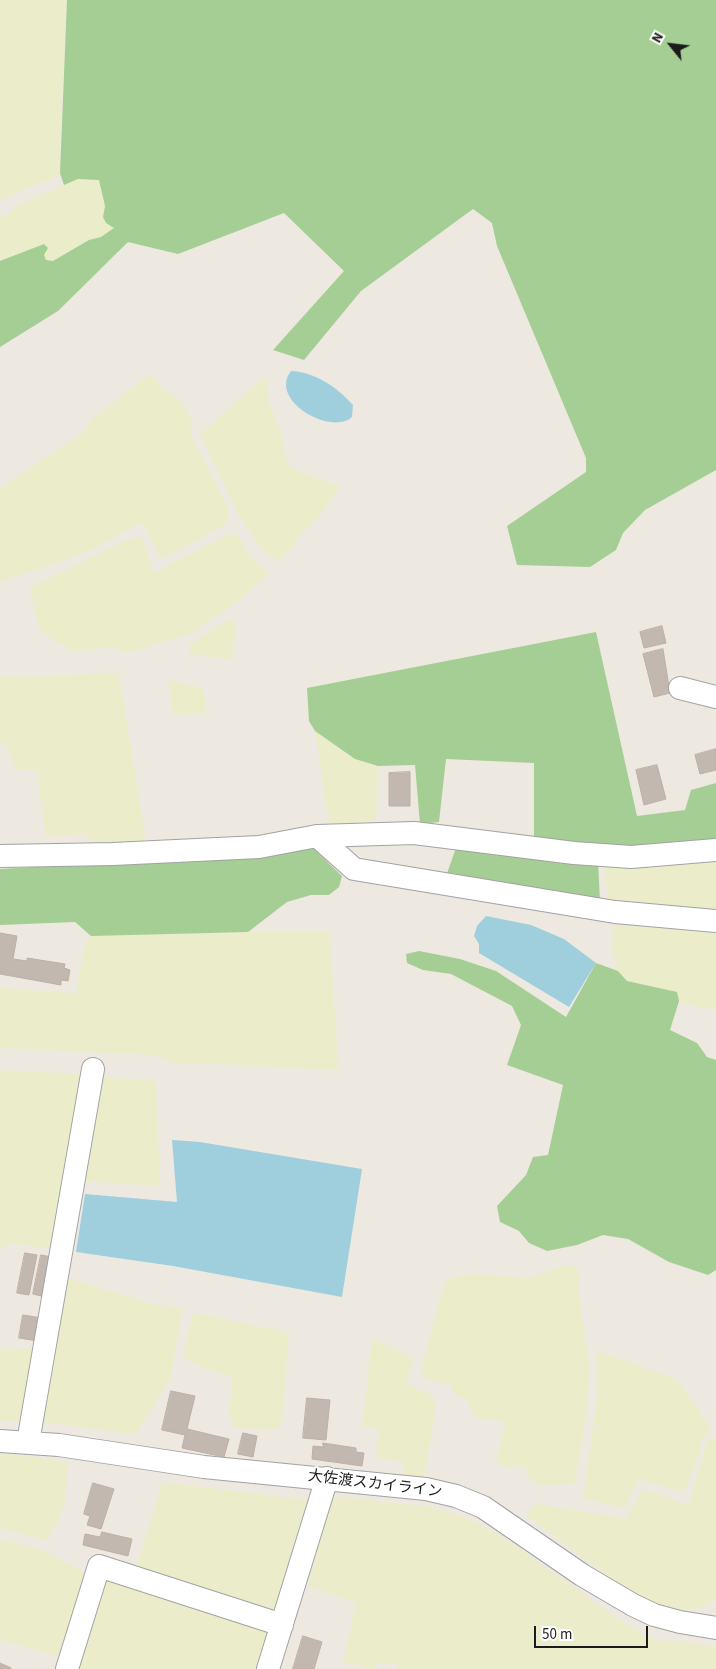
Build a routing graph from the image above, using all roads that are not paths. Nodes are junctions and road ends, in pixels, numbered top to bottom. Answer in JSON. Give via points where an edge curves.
{"nodes":[{"id":1,"x":680,"y":688,"type":"dead end"},
{"id":2,"x":716,"y":697,"type":"edge"},
{"id":3,"x":317,"y":836,"type":"junction"},
{"id":4,"x":716,"y":850,"type":"edge"},
{"id":5,"x":0,"y":856,"type":"edge"},
{"id":6,"x":716,"y":921,"type":"edge"},
{"id":7,"x":93,"y":1069,"type":"dead end"},
{"id":8,"x":0,"y":1440,"type":"edge"},
{"id":9,"x":28,"y":1442,"type":"junction"},
{"id":10,"x":327,"y":1478,"type":"junction"},
{"id":11,"x":282,"y":1625,"type":"junction"},
{"id":12,"x":716,"y":1628,"type":"edge"},
{"id":13,"x":67,"y":1669,"type":"edge"},
{"id":14,"x":268,"y":1669,"type":"edge"}],
"edges":[{"from":1,"to":2,"type":"street"},
{"from":3,"to":4,"type":"street","via":[[414,833],[631,857]]},
{"from":3,"to":5,"type":"street","via":[[259,847]]},
{"from":3,"to":6,"type":"street","via":[[354,869],[615,912]]},
{"from":7,"to":9,"type":"street"},
{"from":8,"to":9,"type":"street","name":"大佐渡スカイライン"},
{"from":9,"to":10,"type":"street","name":"大佐渡スカイライン","via":[[204,1466]]},
{"from":10,"to":11,"type":"street"},
{"from":10,"to":12,"type":"street","name":"大佐渡スカイライン","via":[[426,1489],[456,1496],[483,1507],[633,1606],[671,1620]]},
{"from":11,"to":13,"type":"street","via":[[99,1566]]},
{"from":11,"to":14,"type":"street"}]}
